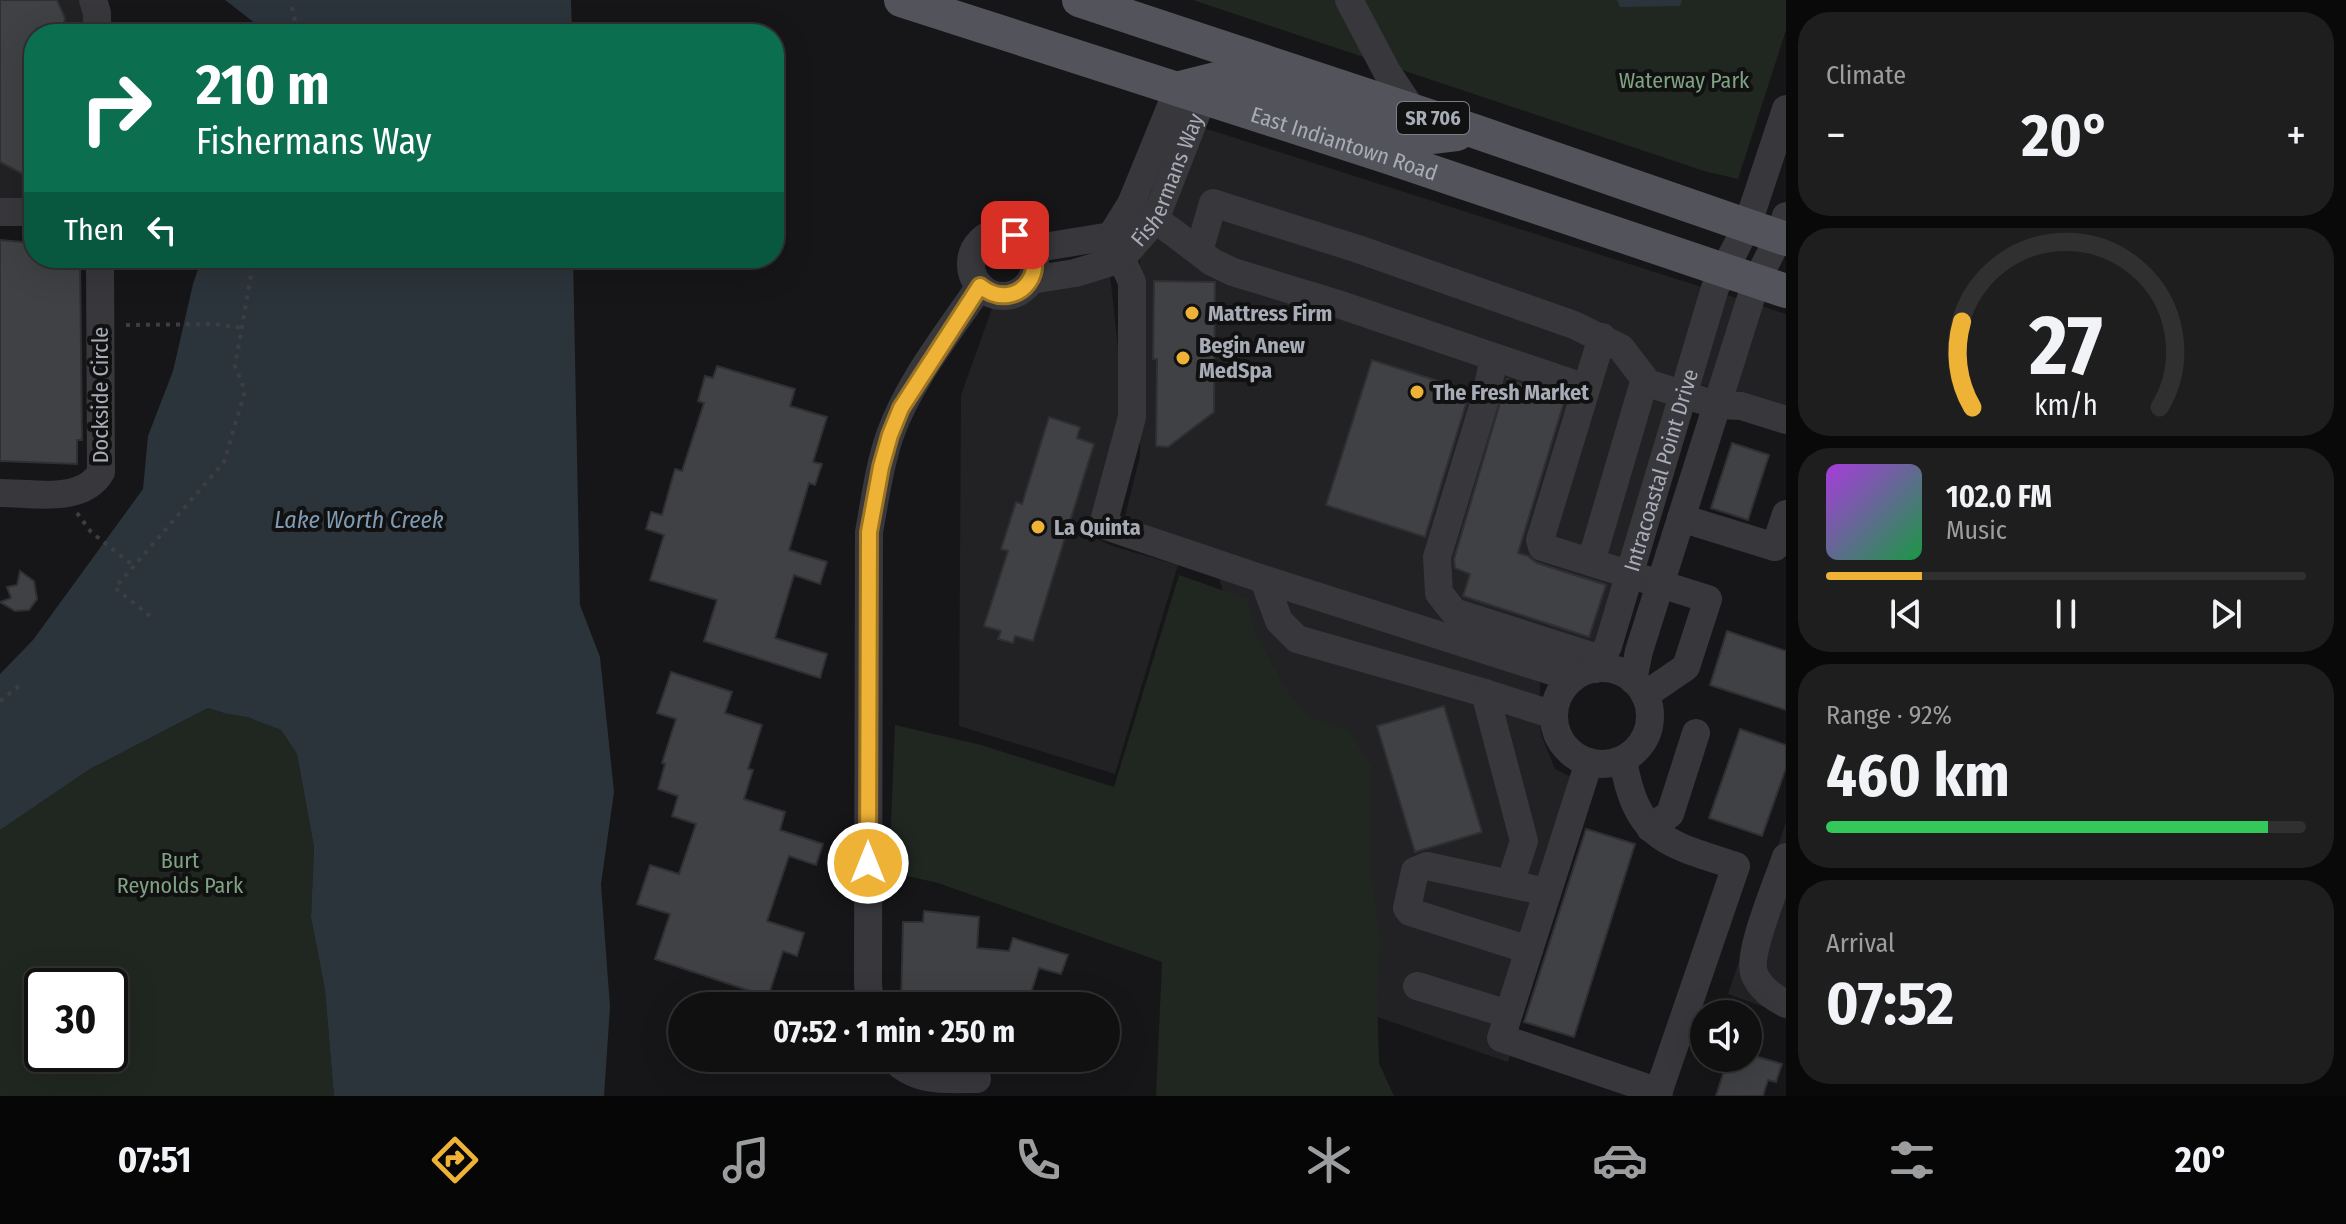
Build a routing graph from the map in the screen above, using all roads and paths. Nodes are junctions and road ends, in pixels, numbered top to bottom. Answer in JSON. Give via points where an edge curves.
{"nodes":[{"id":1,"x":93,"y":0,"type":"edge"},
{"id":2,"x":901,"y":0,"type":"edge"},
{"id":3,"x":1079,"y":0,"type":"edge"},
{"id":4,"x":1349,"y":0,"type":"edge"},
{"id":5,"x":292,"y":7,"type":"dead end"},
{"id":6,"x":97,"y":24,"type":"edge"},
{"id":7,"x":296,"y":24,"type":"edge"},
{"id":8,"x":1191,"y":93,"type":"junction"},
{"id":9,"x":1786,"y":109,"type":"edge"},
{"id":10,"x":1413,"y":111,"type":"junction"},
{"id":11,"x":1477,"y":132,"type":"junction"},
{"id":12,"x":1131,"y":204,"type":"junction"},
{"id":13,"x":0,"y":212,"type":"edge"},
{"id":14,"x":24,"y":212,"type":"edge"},
{"id":15,"x":1155,"y":220,"type":"junction"},
{"id":16,"x":1747,"y":226,"type":"junction"},
{"id":17,"x":1784,"y":231,"type":"edge"},
{"id":18,"x":1116,"y":248,"type":"junction"},
{"id":19,"x":1031,"y":249,"type":"junction"},
{"id":20,"x":1199,"y":251,"type":"junction"},
{"id":21,"x":100,"y":268,"type":"edge"},
{"id":22,"x":252,"y":268,"type":"edge"},
{"id":23,"x":1724,"y":271,"type":"junction"},
{"id":24,"x":1031,"y":280,"type":"junction"},
{"id":25,"x":980,"y":286,"type":"junction"},
{"id":26,"x":1771,"y":286,"type":"edge"},
{"id":27,"x":126,"y":325,"type":"dead end"},
{"id":28,"x":242,"y":328,"type":"junction"},
{"id":29,"x":1602,"y":337,"type":"junction"},
{"id":30,"x":1494,"y":358,"type":"junction"},
{"id":31,"x":1644,"y":382,"type":"junction"},
{"id":32,"x":1586,"y":388,"type":"junction"},
{"id":33,"x":1683,"y":395,"type":"junction"},
{"id":34,"x":1717,"y":405,"type":"junction"},
{"id":35,"x":1786,"y":420,"type":"edge"},
{"id":36,"x":0,"y":493,"type":"edge"},
{"id":37,"x":74,"y":509,"type":"dead end"},
{"id":38,"x":1786,"y":514,"type":"edge"},
{"id":39,"x":1681,"y":518,"type":"junction"},
{"id":40,"x":1591,"y":562,"type":"junction"},
{"id":41,"x":134,"y":566,"type":"junction"},
{"id":42,"x":1629,"y":574,"type":"junction"},
{"id":43,"x":1260,"y":579,"type":"junction"},
{"id":44,"x":1661,"y":584,"type":"junction"},
{"id":45,"x":150,"y":616,"type":"dead end"},
{"id":46,"x":1590,"y":668,"type":"junction"},
{"id":47,"x":23,"y":683,"type":"dead end"},
{"id":48,"x":1639,"y":687,"type":"junction"},
{"id":49,"x":1485,"y":693,"type":"junction"},
{"id":50,"x":0,"y":701,"type":"edge"},
{"id":51,"x":1554,"y":715,"type":"junction"},
{"id":52,"x":1696,"y":733,"type":"dead end"},
{"id":53,"x":1623,"y":760,"type":"junction"},
{"id":54,"x":1589,"y":762,"type":"junction"},
{"id":55,"x":1650,"y":828,"type":"junction"},
{"id":56,"x":1786,"y":857,"type":"edge"},
{"id":57,"x":1510,"y":884,"type":"junction"},
{"id":58,"x":1547,"y":892,"type":"junction"},
{"id":59,"x":1529,"y":950,"type":"junction"},
{"id":60,"x":1417,"y":986,"type":"dead end"},
{"id":61,"x":869,"y":992,"type":"edge"},
{"id":62,"x":1786,"y":1004,"type":"edge"},
{"id":63,"x":1504,"y":1026,"type":"junction"},
{"id":64,"x":913,"y":1072,"type":"edge"},
{"id":65,"x":977,"y":1079,"type":"dead end"},
{"id":66,"x":1658,"y":1094,"type":"edge"}],
"edges":[{"from":1,"to":6,"type":"street"},
{"from":2,"to":8,"type":"main road","name":"East Indiantown Road","number":"SR 706"},
{"from":3,"to":10,"type":"main road","number":"SR 706"},
{"from":4,"to":10,"type":"street"},
{"from":5,"to":7,"type":"path"},
{"from":8,"to":11,"type":"main road","via":[[1216,79],[1239,81],[1390,131],[1423,138]]},
{"from":8,"to":12,"type":"street","name":"Fishermans Way"},
{"from":8,"to":15,"type":"street","name":"Fishermans Way"},
{"from":8,"to":23,"type":"main road","name":"East Indiantown Road","number":"SR 706"},
{"from":9,"to":16,"type":"street","name":"Intracoastal Point Drive"},
{"from":10,"to":11,"type":"main road","number":"SR 706"},
{"from":11,"to":16,"type":"main road","number":"SR 706"},
{"from":12,"to":15,"type":"street"},
{"from":12,"to":18,"type":"street","name":"Fishermans Way"},
{"from":13,"to":14,"type":"street"},
{"from":15,"to":18,"type":"street","name":"Fishermans Way"},
{"from":15,"to":20,"type":"street"},
{"from":16,"to":17,"type":"main road","number":"SR 706"},
{"from":16,"to":23,"type":"street","name":"Intracoastal Point Drive"},
{"from":17,"to":26,"type":"street","name":"Intracoastal Point Drive"},
{"from":18,"to":19,"type":"street","name":"Fishermans Way"},
{"from":18,"to":24,"type":"street","name":"Fishermans Way","via":[[1075,273]]},
{"from":18,"to":43,"type":"street","via":[[1132,282],[1132,417],[1103,525]]},
{"from":19,"to":24,"type":"street"},
{"from":19,"to":25,"type":"street","via":[[1015,235],[994,233],[984,238],[971,267]]},
{"from":20,"to":29,"type":"street","via":[[1213,203]]},
{"from":20,"to":30,"type":"street","via":[[1233,272]]},
{"from":21,"to":36,"type":"street","name":"Dockside Circle","via":[[101,472],[91,486],[72,493]]},
{"from":22,"to":28,"type":"path"},
{"from":23,"to":26,"type":"main road","name":"East Indiantown Road","number":"SR 706"},
{"from":23,"to":33,"type":"street","name":"Intracoastal Point Drive"},
{"from":24,"to":25,"type":"street","name":"Fishermans Way","via":[[1006,296]]},
{"from":25,"to":61,"type":"street","via":[[901,408],[881,467],[869,532]]},
{"from":26,"to":34,"type":"street","name":"Intracoastal Point Drive"},
{"from":27,"to":28,"type":"path"},
{"from":28,"to":41,"type":"path","via":[[235,366],[245,391],[224,462]]},
{"from":29,"to":31,"type":"street","via":[[1621,348]]},
{"from":29,"to":32,"type":"street"},
{"from":30,"to":32,"type":"street"},
{"from":30,"to":46,"type":"street","via":[[1437,557],[1439,593],[1454,612]]},
{"from":31,"to":33,"type":"street"},
{"from":31,"to":40,"type":"street"},
{"from":32,"to":40,"type":"street","via":[[1540,540],[1542,547]]},
{"from":33,"to":34,"type":"street"},
{"from":33,"to":42,"type":"street","name":"Intracoastal Point Drive"},
{"from":34,"to":35,"type":"street","via":[[1741,406]]},
{"from":34,"to":39,"type":"street","name":"Intracoastal Point Drive"},
{"from":37,"to":41,"type":"path","via":[[91,532]]},
{"from":38,"to":39,"type":"street","via":[[1775,547]]},
{"from":39,"to":44,"type":"street","name":"Intracoastal Point Drive"},
{"from":40,"to":42,"type":"street"},
{"from":41,"to":45,"type":"path","via":[[115,588]]},
{"from":42,"to":44,"type":"street"},
{"from":42,"to":46,"type":"street","name":"Intracoastal Point Drive","via":[[1608,646]]},
{"from":43,"to":46,"type":"street"},
{"from":43,"to":49,"type":"street","via":[[1279,621],[1297,639]]},
{"from":44,"to":48,"type":"street","name":"Intracoastal Point Drive","via":[[1639,651]]},
{"from":44,"to":48,"type":"street","via":[[1708,599],[1686,667]]},
{"from":46,"to":48,"type":"street","via":[[1615,670]]},
{"from":46,"to":51,"type":"street","via":[[1559,696]]},
{"from":47,"to":50,"type":"path"},
{"from":48,"to":53,"type":"street","via":[[1651,716],[1646,737]]},
{"from":49,"to":51,"type":"street"},
{"from":49,"to":57,"type":"street","via":[[1524,841]]},
{"from":51,"to":54,"type":"street","via":[[1561,741]]},
{"from":52,"to":55,"type":"street","via":[[1670,814]]},
{"from":53,"to":54,"type":"street"},
{"from":53,"to":55,"type":"street","via":[[1628,792]]},
{"from":54,"to":58,"type":"street"},
{"from":55,"to":66,"type":"street","via":[[1681,848],[1736,866]]},
{"from":56,"to":62,"type":"street","via":[[1754,951],[1753,971],[1774,998]]},
{"from":57,"to":58,"type":"street"},
{"from":57,"to":59,"type":"street","via":[[1427,866],[1415,871],[1407,908]]},
{"from":58,"to":59,"type":"street"},
{"from":59,"to":63,"type":"street"},
{"from":60,"to":63,"type":"street"},
{"from":63,"to":66,"type":"street"},
{"from":64,"to":65,"type":"street","via":[[929,1079]]}]}
